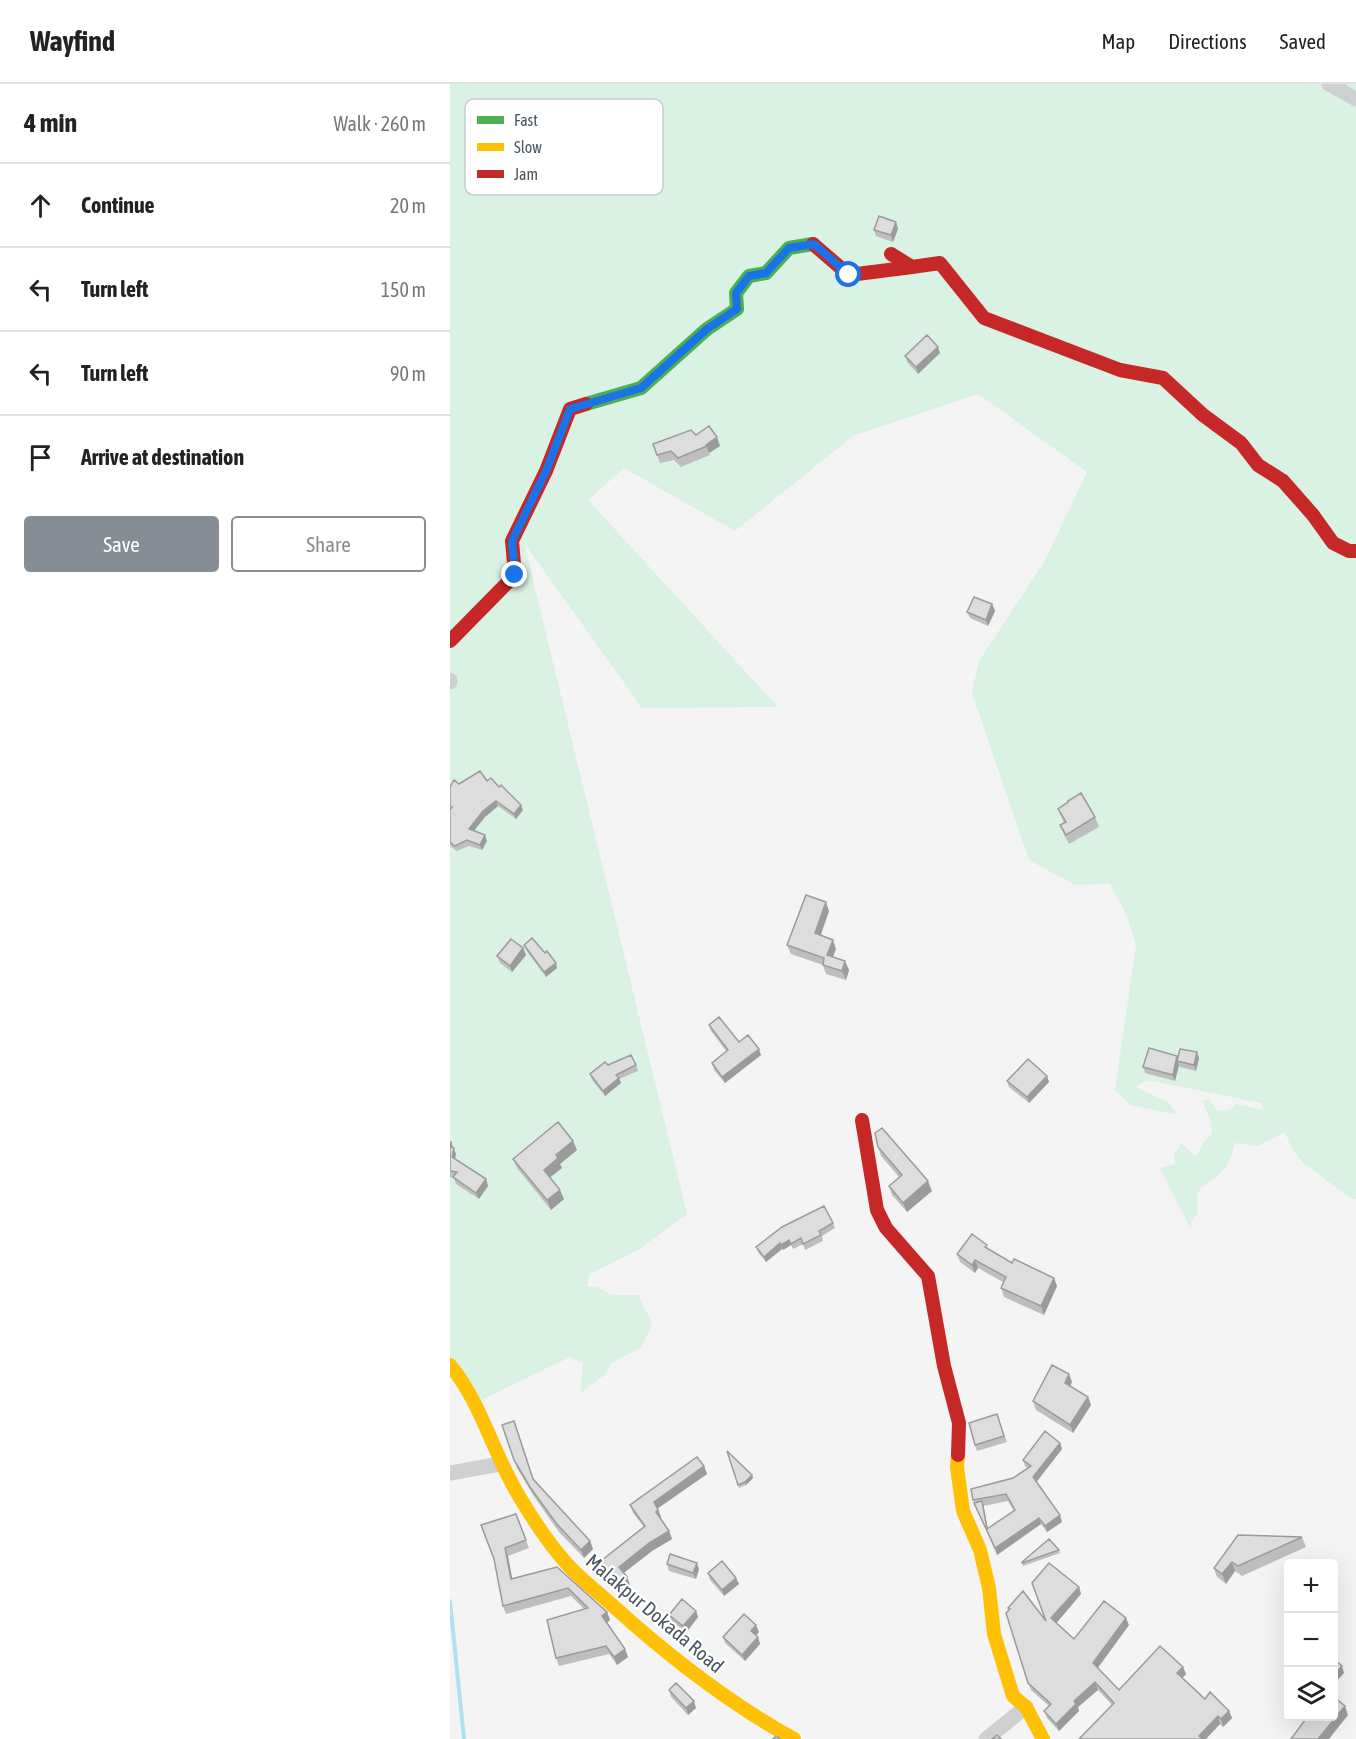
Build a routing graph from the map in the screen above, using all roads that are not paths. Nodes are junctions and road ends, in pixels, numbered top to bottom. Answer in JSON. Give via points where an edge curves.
{"nodes":[{"id":1,"x":1329,"y":84,"type":"edge"},
{"id":2,"x":1356,"y":99,"type":"edge"},
{"id":3,"x":891,"y":254,"type":"dead end"},
{"id":4,"x":912,"y":267,"type":"junction"},
{"id":5,"x":1356,"y":552,"type":"edge"},
{"id":6,"x":450,"y":641,"type":"edge"},
{"id":7,"x":862,"y":1120,"type":"dead end"},
{"id":8,"x":450,"y":1365,"type":"edge"},
{"id":9,"x":500,"y":1464,"type":"junction"},
{"id":10,"x":450,"y":1473,"type":"edge"},
{"id":11,"x":1026,"y":1707,"type":"junction"},
{"id":12,"x":794,"y":1739,"type":"edge"},
{"id":13,"x":986,"y":1739,"type":"edge"},
{"id":14,"x":1043,"y":1739,"type":"edge"}],
"edges":[{"from":1,"to":2,"type":"street"},
{"from":3,"to":4,"type":"street"},
{"from":4,"to":5,"type":"street","via":[[939,263],[984,318],[1120,369],[1163,378],[1240,443],[1258,465],[1283,481],[1333,543]]},
{"from":4,"to":6,"type":"street","via":[[849,275],[814,244],[789,248],[766,273],[749,276],[736,293],[737,309],[707,329],[641,388],[570,409],[512,541],[515,575]]},
{"from":7,"to":11,"type":"street","via":[[876,1210],[886,1228],[928,1276],[959,1424],[957,1467],[963,1511],[980,1550],[994,1634],[1013,1696]]},
{"from":8,"to":9,"type":"street","name":"Malakpur Dokada Road","via":[[480,1412]]},
{"from":9,"to":10,"type":"street"},
{"from":9,"to":12,"type":"street","name":"Malakpur Dokada Road","via":[[539,1527],[567,1564],[598,1594],[654,1643],[752,1716]]},
{"from":11,"to":13,"type":"street"},
{"from":11,"to":14,"type":"street"}]}
